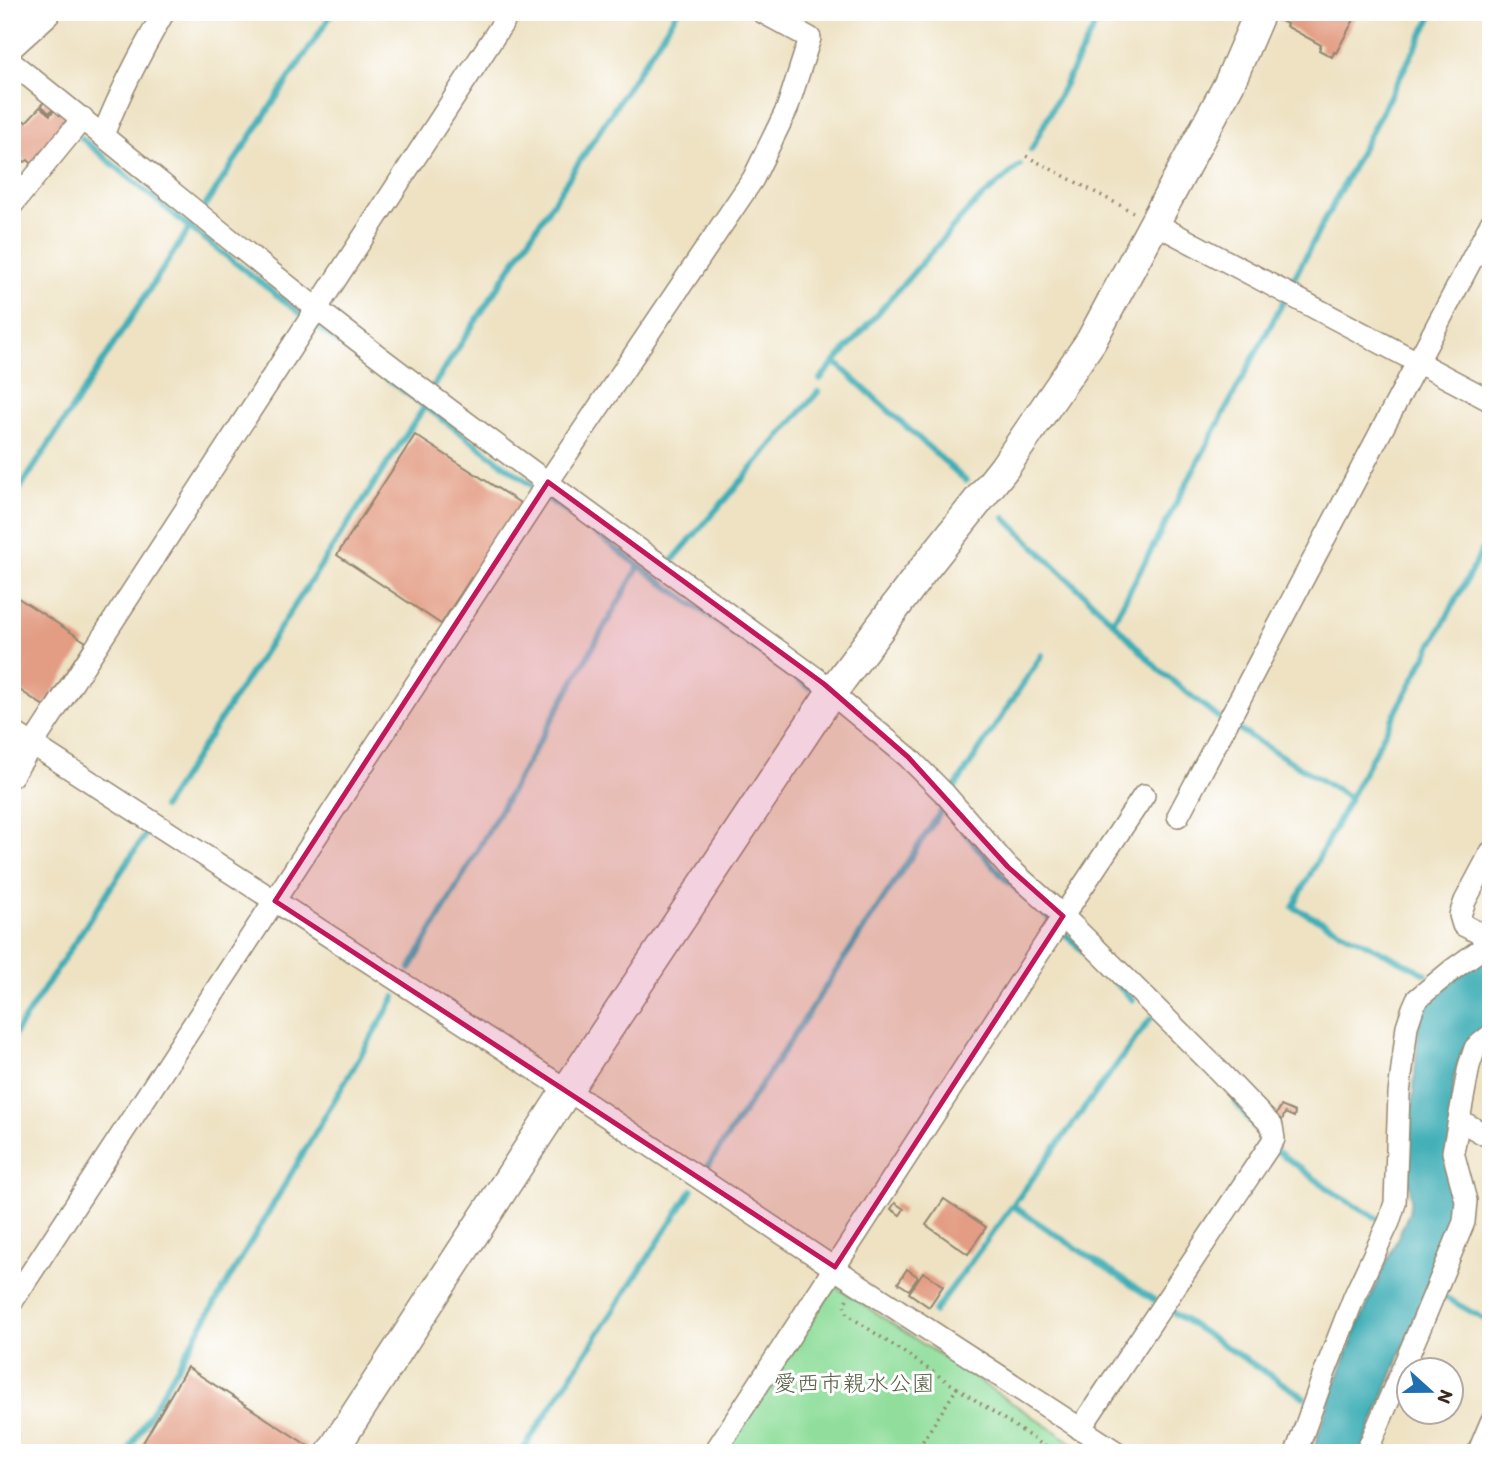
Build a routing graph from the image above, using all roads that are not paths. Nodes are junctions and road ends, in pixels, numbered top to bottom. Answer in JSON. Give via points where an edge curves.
{"nodes":[{"id":1,"x":45,"y":12,"type":"edge"},
{"id":2,"x":164,"y":12,"type":"edge"},
{"id":3,"x":510,"y":12,"type":"edge"},
{"id":4,"x":762,"y":12,"type":"edge"},
{"id":5,"x":1260,"y":12,"type":"edge"},
{"id":6,"x":12,"y":42,"type":"edge"},
{"id":7,"x":12,"y":63,"type":"edge"},
{"id":8,"x":83,"y":118,"type":"junction"},
{"id":9,"x":103,"y":135,"type":"junction"},
{"id":10,"x":12,"y":205,"type":"edge"},
{"id":11,"x":1154,"y":223,"type":"junction"},
{"id":12,"x":1491,"y":223,"type":"edge"},
{"id":13,"x":317,"y":308,"type":"junction"},
{"id":14,"x":1418,"y":363,"type":"junction"},
{"id":15,"x":1491,"y":401,"type":"edge"},
{"id":16,"x":548,"y":482,"type":"junction"},
{"id":17,"x":831,"y":693,"type":"junction"},
{"id":18,"x":12,"y":731,"type":"edge"},
{"id":19,"x":33,"y":745,"type":"junction"},
{"id":20,"x":12,"y":776,"type":"edge"},
{"id":21,"x":1144,"y":795,"type":"dead end"},
{"id":22,"x":1178,"y":816,"type":"dead end"},
{"id":23,"x":1491,"y":852,"type":"edge"},
{"id":24,"x":275,"y":901,"type":"junction"},
{"id":25,"x":1063,"y":916,"type":"junction"},
{"id":26,"x":1491,"y":941,"type":"edge"},
{"id":27,"x":1491,"y":1035,"type":"edge"},
{"id":28,"x":567,"y":1090,"type":"junction"},
{"id":29,"x":1459,"y":1120,"type":"junction"},
{"id":30,"x":1491,"y":1138,"type":"edge"},
{"id":31,"x":835,"y":1268,"type":"junction"},
{"id":32,"x":12,"y":1301,"type":"edge"},
{"id":33,"x":1491,"y":1422,"type":"edge"},
{"id":34,"x":1080,"y":1429,"type":"junction"},
{"id":35,"x":331,"y":1453,"type":"edge"},
{"id":36,"x":714,"y":1453,"type":"edge"},
{"id":37,"x":1118,"y":1453,"type":"edge"},
{"id":38,"x":1296,"y":1453,"type":"edge"},
{"id":39,"x":1366,"y":1453,"type":"edge"},
{"id":40,"x":1478,"y":1453,"type":"edge"}],
"edges":[{"from":1,"to":6,"type":"street"},
{"from":2,"to":9,"type":"street"},
{"from":3,"to":13,"type":"street"},
{"from":4,"to":16,"type":"street","via":[[810,38],[787,108],[753,179]]},
{"from":5,"to":11,"type":"street","via":[[1229,85]]},
{"from":7,"to":8,"type":"street"},
{"from":8,"to":9,"type":"street"},
{"from":8,"to":10,"type":"street"},
{"from":9,"to":13,"type":"street"},
{"from":11,"to":14,"type":"street"},
{"from":11,"to":17,"type":"street","via":[[1091,341],[1004,468]]},
{"from":12,"to":14,"type":"street"},
{"from":13,"to":16,"type":"street"},
{"from":13,"to":19,"type":"street"},
{"from":14,"to":15,"type":"street"},
{"from":14,"to":22,"type":"street"},
{"from":16,"to":17,"type":"street"},
{"from":16,"to":24,"type":"street"},
{"from":17,"to":25,"type":"street","via":[[908,757],[1008,867]]},
{"from":17,"to":28,"type":"street"},
{"from":18,"to":19,"type":"street"},
{"from":19,"to":20,"type":"street"},
{"from":19,"to":24,"type":"street"},
{"from":21,"to":25,"type":"street"},
{"from":23,"to":26,"type":"street","via":[[1460,915],[1463,925]]},
{"from":24,"to":28,"type":"street"},
{"from":24,"to":32,"type":"street"},
{"from":25,"to":31,"type":"street"},
{"from":25,"to":34,"type":"street","via":[[1272,1126],[1274,1139]]},
{"from":26,"to":38,"type":"street","via":[[1417,999],[1413,1008],[1399,1094],[1395,1203],[1354,1297]]},
{"from":27,"to":29,"type":"street","via":[[1475,1048]]},
{"from":28,"to":31,"type":"street"},
{"from":28,"to":35,"type":"street"},
{"from":29,"to":30,"type":"street"},
{"from":29,"to":39,"type":"street","via":[[1452,1152],[1466,1201],[1464,1222]]},
{"from":31,"to":34,"type":"street"},
{"from":31,"to":36,"type":"street"},
{"from":33,"to":40,"type":"street"},
{"from":34,"to":37,"type":"street"}]}
